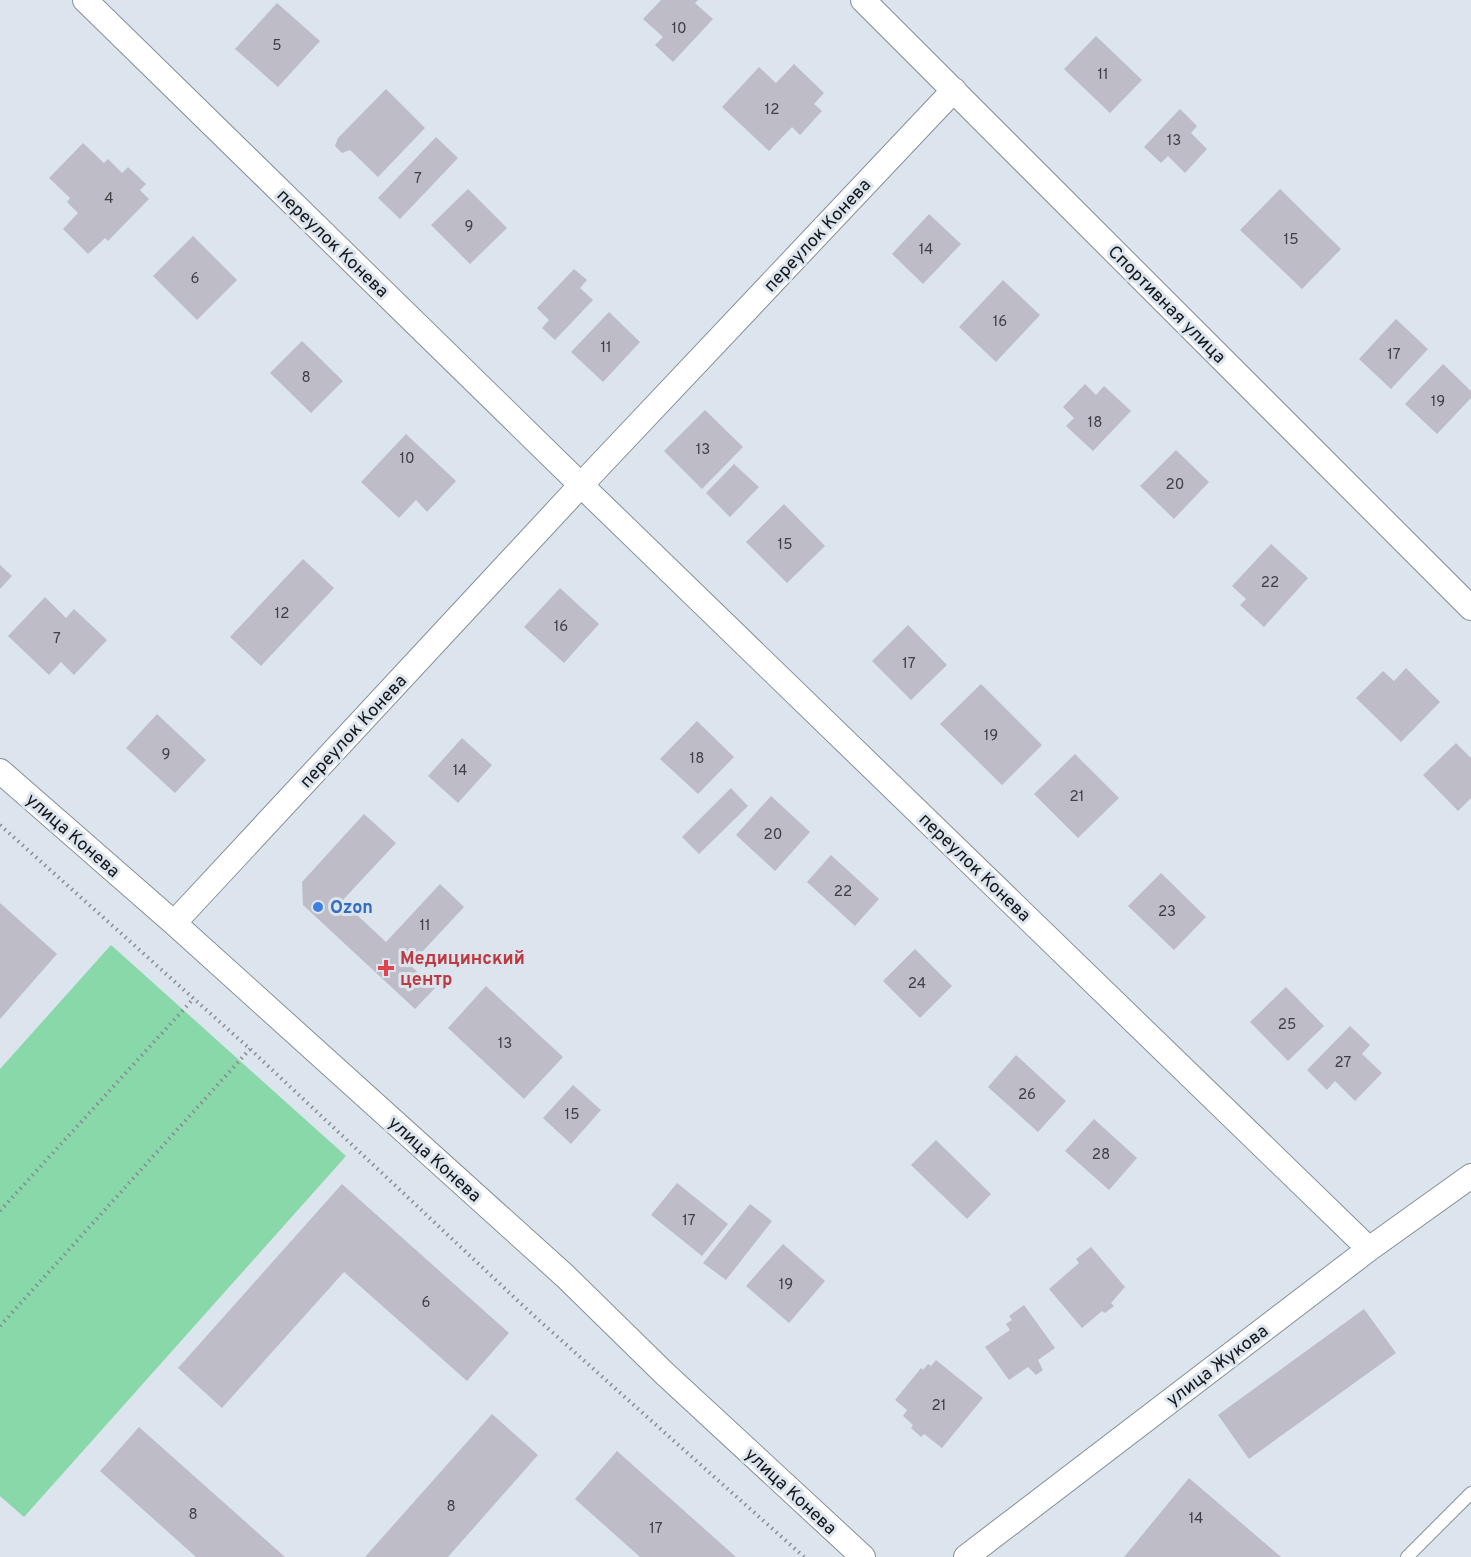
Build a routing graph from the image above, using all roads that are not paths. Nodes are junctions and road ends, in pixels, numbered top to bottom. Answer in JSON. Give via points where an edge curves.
{"nodes":[{"id":1,"x":85,"y":0,"type":"edge"},
{"id":2,"x":863,"y":0,"type":"edge"},
{"id":3,"x":954,"y":90,"type":"junction"},
{"id":4,"x":581,"y":485,"type":"junction"},
{"id":5,"x":1471,"y":608,"type":"edge"},
{"id":6,"x":0,"y":771,"type":"edge"},
{"id":7,"x":174,"y":923,"type":"junction"},
{"id":8,"x":1471,"y":1176,"type":"edge"},
{"id":9,"x":1369,"y":1248,"type":"junction"},
{"id":10,"x":1471,"y":1493,"type":"edge"},
{"id":11,"x":970,"y":1556,"type":"edge"},
{"id":12,"x":862,"y":1557,"type":"edge"},
{"id":13,"x":1407,"y":1557,"type":"edge"}],
"edges":[{"from":1,"to":4,"type":"street","name":"переулок Конева"},
{"from":2,"to":3,"type":"street","name":"Спортивная улица"},
{"from":3,"to":4,"type":"street","name":"переулок Конева"},
{"from":3,"to":5,"type":"street","name":"Спортивная улица"},
{"from":4,"to":7,"type":"street","name":"переулок Конева"},
{"from":4,"to":9,"type":"street","name":"переулок Конева"},
{"from":6,"to":7,"type":"street","name":"улица Конева"},
{"from":7,"to":12,"type":"street","name":"улица Конева","via":[[565,1276]]},
{"from":8,"to":9,"type":"street","name":"улица Жукова"},
{"from":9,"to":11,"type":"street","name":"улица Жукова"},
{"from":10,"to":13,"type":"lane"}]}
